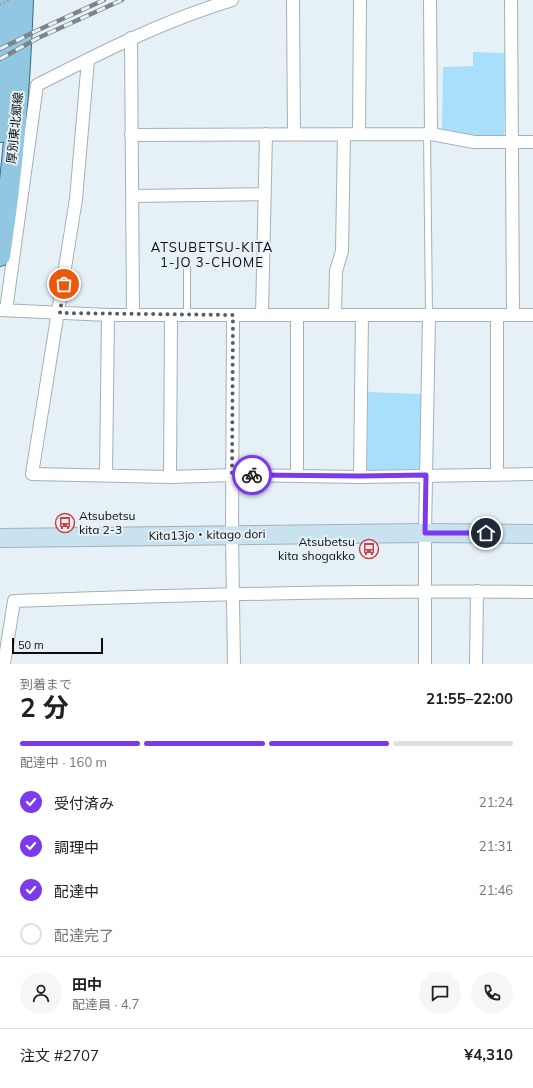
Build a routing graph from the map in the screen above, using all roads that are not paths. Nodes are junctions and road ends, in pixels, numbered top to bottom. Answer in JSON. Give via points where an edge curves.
{"nodes":[{"id":1,"x":8,"y":0,"type":"edge"},
{"id":2,"x":23,"y":0,"type":"edge"},
{"id":3,"x":232,"y":0,"type":"edge"},
{"id":4,"x":293,"y":0,"type":"edge"},
{"id":5,"x":360,"y":0,"type":"edge"},
{"id":6,"x":430,"y":0,"type":"edge"},
{"id":7,"x":511,"y":0,"type":"edge"},
{"id":8,"x":131,"y":38,"type":"junction"},
{"id":9,"x":88,"y":60,"type":"junction"},
{"id":10,"x":0,"y":132,"type":"edge"},
{"id":11,"x":266,"y":134,"type":"junction"},
{"id":12,"x":294,"y":134,"type":"junction"},
{"id":13,"x":344,"y":134,"type":"junction"},
{"id":14,"x":360,"y":134,"type":"junction"},
{"id":15,"x":429,"y":134,"type":"junction"},
{"id":16,"x":132,"y":135,"type":"junction"},
{"id":17,"x":512,"y":142,"type":"junction"},
{"id":18,"x":533,"y":142,"type":"edge"},
{"id":19,"x":265,"y":194,"type":"junction"},
{"id":20,"x":132,"y":196,"type":"junction"},
{"id":21,"x":0,"y":256,"type":"edge"},
{"id":22,"x":187,"y":260,"type":"dead end"},
{"id":23,"x":3,"y":310,"type":"edge"},
{"id":24,"x":60,"y":313,"type":"junction"},
{"id":25,"x":533,"y":314,"type":"edge"},
{"id":26,"x":108,"y":315,"type":"junction"},
{"id":27,"x":133,"y":315,"type":"junction"},
{"id":28,"x":171,"y":315,"type":"junction"},
{"id":29,"x":187,"y":315,"type":"junction"},
{"id":30,"x":233,"y":315,"type":"junction"},
{"id":31,"x":262,"y":315,"type":"junction"},
{"id":32,"x":297,"y":315,"type":"junction"},
{"id":33,"x":335,"y":315,"type":"junction"},
{"id":34,"x":362,"y":315,"type":"junction"},
{"id":35,"x":498,"y":315,"type":"junction"},
{"id":36,"x":513,"y":315,"type":"junction"},
{"id":37,"x":428,"y":316,"type":"junction"},
{"id":38,"x":106,"y":474,"type":"junction"},
{"id":39,"x":232,"y":474,"type":"junction"},
{"id":40,"x":533,"y":474,"type":"edge"},
{"id":41,"x":426,"y":475,"type":"junction"},
{"id":42,"x":497,"y":475,"type":"junction"},
{"id":43,"x":297,"y":476,"type":"junction"},
{"id":44,"x":360,"y":476,"type":"junction"},
{"id":45,"x":170,"y":477,"type":"junction"},
{"id":46,"x":425,"y":533,"type":"junction"},
{"id":47,"x":533,"y":534,"type":"edge"},
{"id":48,"x":232,"y":535,"type":"junction"},
{"id":49,"x":0,"y":538,"type":"edge"},
{"id":50,"x":426,"y":590,"type":"junction"},
{"id":51,"x":477,"y":591,"type":"junction"},
{"id":52,"x":533,"y":592,"type":"edge"},
{"id":53,"x":233,"y":594,"type":"junction"},
{"id":54,"x":4,"y":664,"type":"edge"},
{"id":55,"x":234,"y":664,"type":"edge"},
{"id":56,"x":425,"y":664,"type":"edge"},
{"id":57,"x":476,"y":664,"type":"edge"}],
"edges":[{"from":1,"to":10,"type":"main road","name":"厚別東北郷線"},
{"from":2,"to":21,"type":"main road","name":"厚別東北郷線","via":[[21,73],[9,196]]},
{"from":3,"to":8,"type":"street"},
{"from":4,"to":12,"type":"street"},
{"from":5,"to":14,"type":"street"},
{"from":6,"to":15,"type":"street"},
{"from":7,"to":17,"type":"street"},
{"from":8,"to":9,"type":"street"},
{"from":8,"to":16,"type":"street"},
{"from":9,"to":23,"type":"street","via":[[37,85]]},
{"from":9,"to":24,"type":"street","via":[[76,199]]},
{"from":11,"to":12,"type":"street"},
{"from":11,"to":16,"type":"street"},
{"from":11,"to":19,"type":"street"},
{"from":12,"to":13,"type":"street"},
{"from":13,"to":14,"type":"street"},
{"from":13,"to":33,"type":"street","via":[[342,251],[336,271]]},
{"from":14,"to":15,"type":"street"},
{"from":15,"to":17,"type":"street","via":[[474,142]]},
{"from":15,"to":37,"type":"lane"},
{"from":16,"to":20,"type":"street"},
{"from":17,"to":18,"type":"street"},
{"from":17,"to":36,"type":"street"},
{"from":19,"to":20,"type":"street"},
{"from":19,"to":31,"type":"street"},
{"from":20,"to":27,"type":"street"},
{"from":22,"to":29,"type":"lane"},
{"from":23,"to":24,"type":"street"},
{"from":24,"to":26,"type":"street"},
{"from":24,"to":38,"type":"street","via":[[32,474]]},
{"from":25,"to":36,"type":"street"},
{"from":26,"to":27,"type":"street"},
{"from":26,"to":38,"type":"street"},
{"from":27,"to":28,"type":"street"},
{"from":28,"to":29,"type":"street"},
{"from":28,"to":45,"type":"street"},
{"from":29,"to":30,"type":"street"},
{"from":30,"to":31,"type":"street"},
{"from":30,"to":39,"type":"street"},
{"from":31,"to":32,"type":"street"},
{"from":32,"to":33,"type":"street"},
{"from":32,"to":43,"type":"street"},
{"from":33,"to":34,"type":"street"},
{"from":34,"to":37,"type":"street"},
{"from":34,"to":44,"type":"street"},
{"from":35,"to":36,"type":"street"},
{"from":35,"to":37,"type":"street"},
{"from":35,"to":42,"type":"street"},
{"from":37,"to":41,"type":"street"},
{"from":38,"to":45,"type":"street"},
{"from":39,"to":43,"type":"street"},
{"from":39,"to":45,"type":"street"},
{"from":39,"to":48,"type":"street"},
{"from":40,"to":42,"type":"street"},
{"from":41,"to":42,"type":"street"},
{"from":41,"to":44,"type":"street"},
{"from":41,"to":46,"type":"street"},
{"from":43,"to":44,"type":"street"},
{"from":46,"to":47,"type":"main road","name":"Kita13jo・kitago dori"},
{"from":46,"to":48,"type":"main road","name":"Kita13jo・kitago dori"},
{"from":46,"to":50,"type":"street"},
{"from":48,"to":49,"type":"main road","name":"Kita13jo・kitago dori"},
{"from":48,"to":53,"type":"street"},
{"from":50,"to":51,"type":"street"},
{"from":50,"to":53,"type":"street"},
{"from":50,"to":56,"type":"street"},
{"from":51,"to":52,"type":"street"},
{"from":51,"to":57,"type":"street"},
{"from":53,"to":54,"type":"street","via":[[14,601]]},
{"from":53,"to":55,"type":"street"}]}
